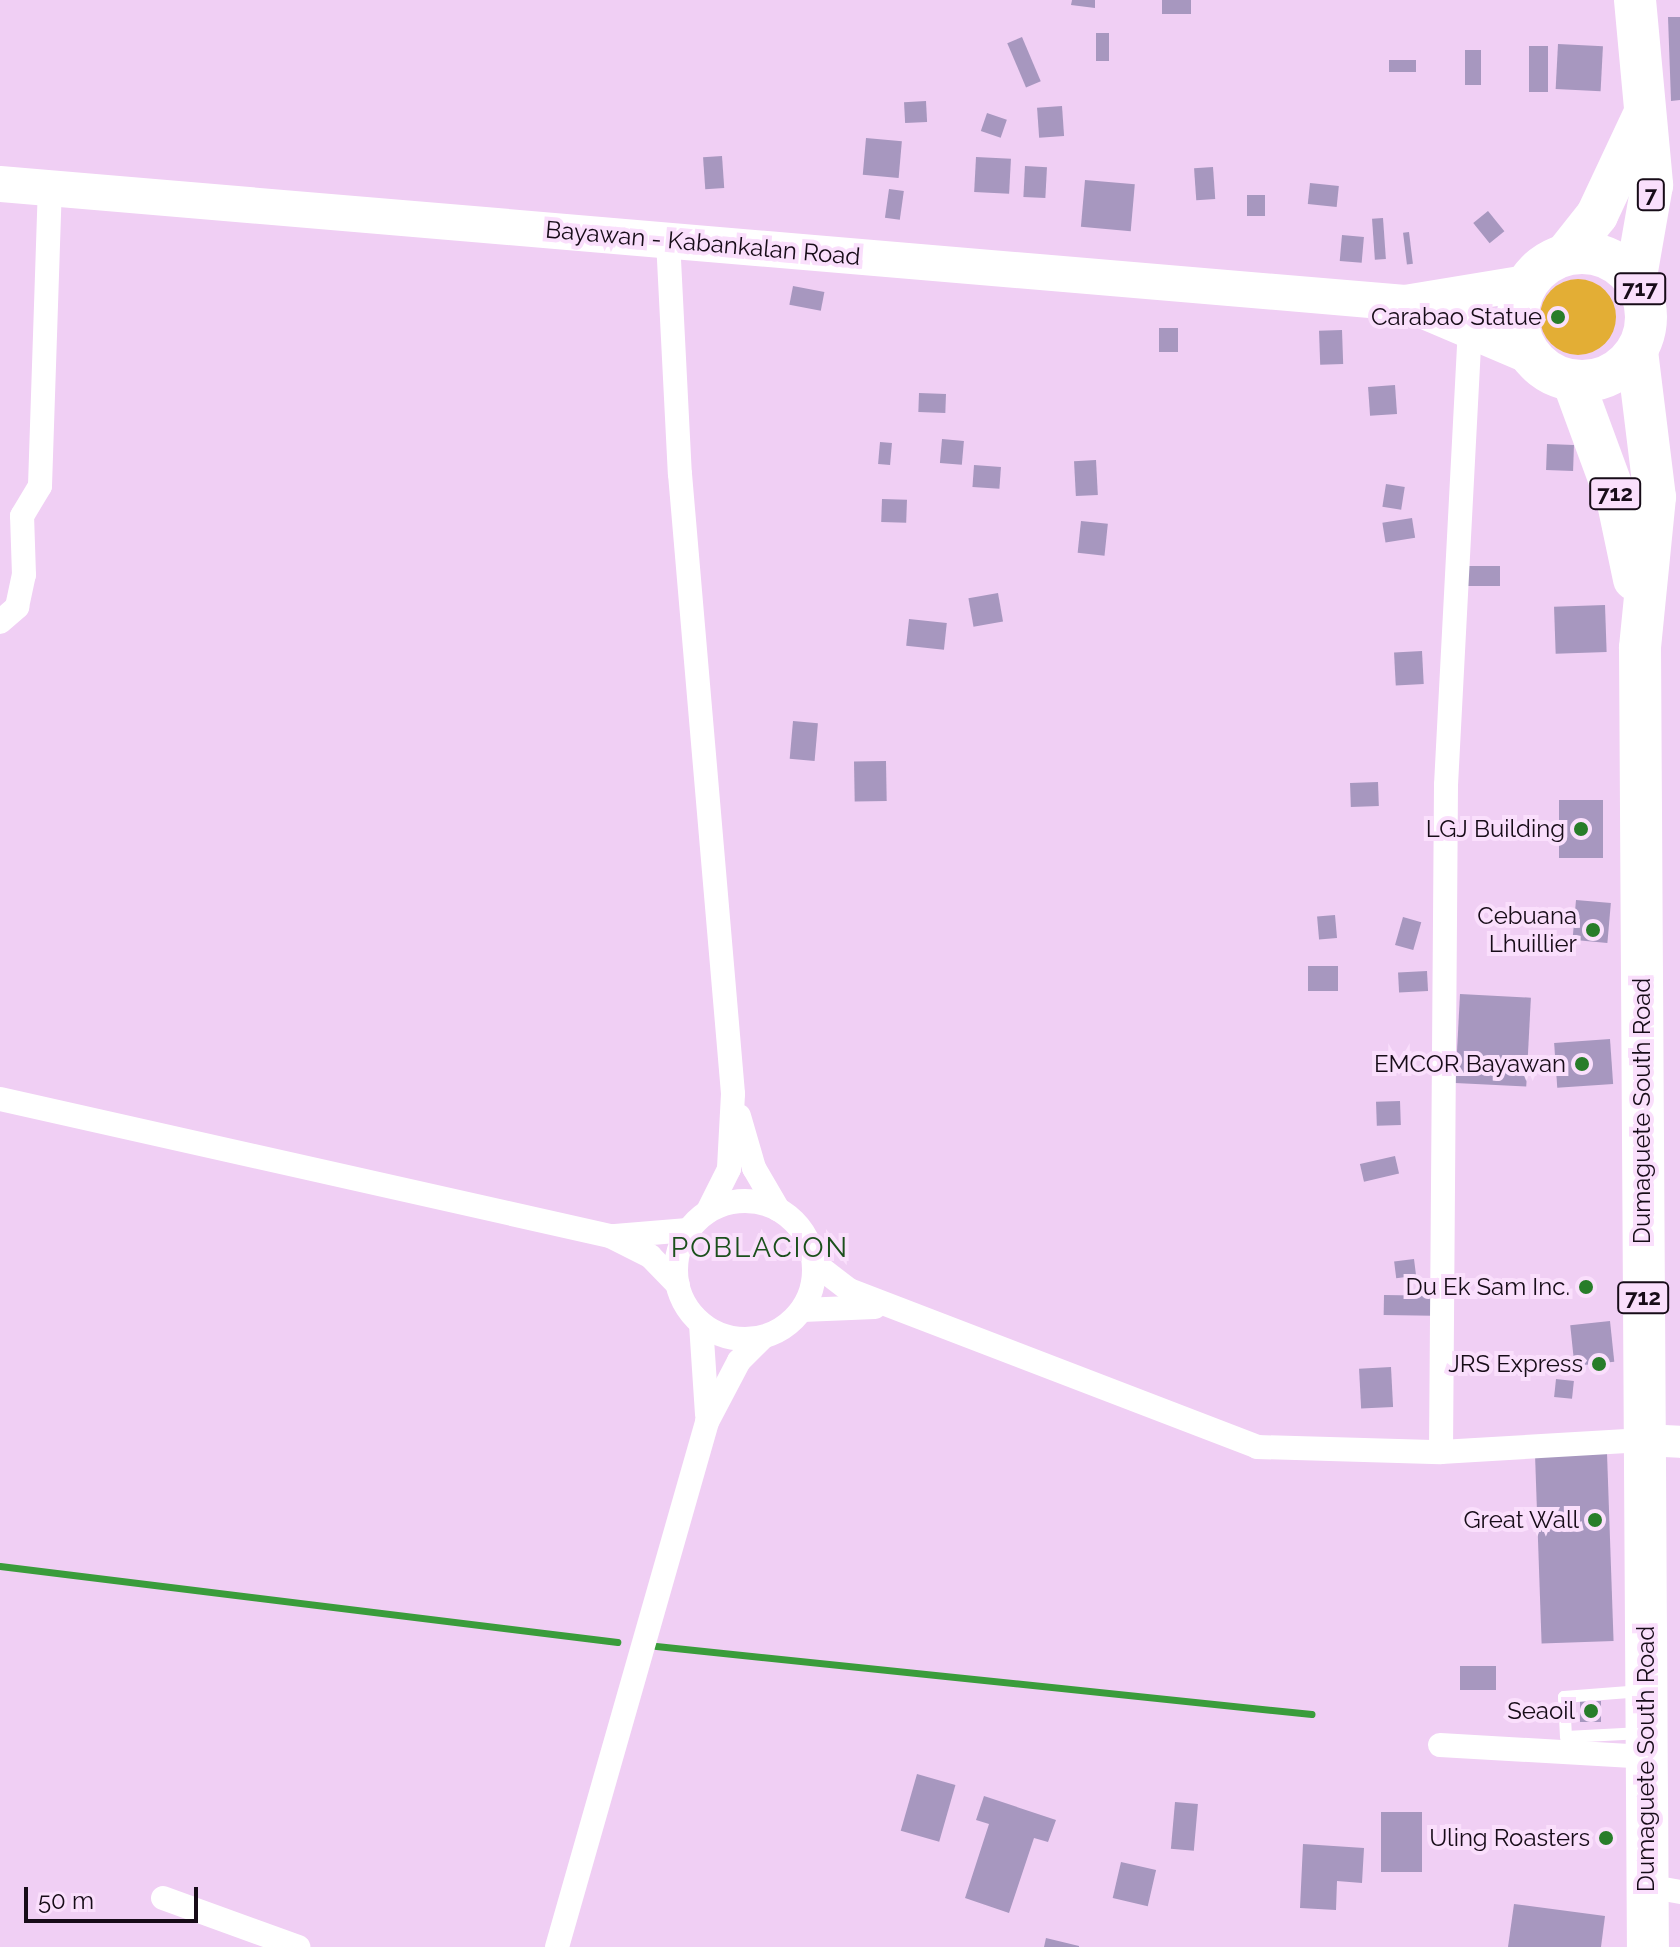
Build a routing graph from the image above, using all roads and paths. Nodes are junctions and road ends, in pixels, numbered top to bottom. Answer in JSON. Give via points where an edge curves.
{"nodes":[{"id":1,"x":1635,"y":0,"type":"edge"},
{"id":2,"x":1645,"y":112,"type":"junction"},
{"id":3,"x":0,"y":184,"type":"edge"},
{"id":4,"x":50,"y":189,"type":"junction"},
{"id":5,"x":668,"y":240,"type":"junction"},
{"id":6,"x":1566,"y":254,"type":"junction"},
{"id":7,"x":1636,"y":277,"type":"junction"},
{"id":8,"x":1526,"y":283,"type":"junction"},
{"id":9,"x":1405,"y":303,"type":"junction"},
{"id":10,"x":1470,"y":330,"type":"junction"},
{"id":11,"x":1637,"y":351,"type":"junction"},
{"id":12,"x":1530,"y":356,"type":"junction"},
{"id":13,"x":1573,"y":381,"type":"junction"},
{"id":14,"x":1641,"y":611,"type":"junction"},
{"id":15,"x":0,"y":622,"type":"edge"},
{"id":16,"x":733,"y":1094,"type":"junction"},
{"id":17,"x":0,"y":1099,"type":"edge"},
{"id":18,"x":778,"y":1209,"type":"junction"},
{"id":19,"x":708,"y":1211,"type":"junction"},
{"id":20,"x":688,"y":1230,"type":"junction"},
{"id":21,"x":610,"y":1236,"type":"junction"},
{"id":22,"x":814,"y":1263,"type":"junction"},
{"id":23,"x":678,"y":1285,"type":"junction"},
{"id":24,"x":802,"y":1310,"type":"junction"},
{"id":25,"x":899,"y":1310,"type":"junction"},
{"id":26,"x":701,"y":1324,"type":"junction"},
{"id":27,"x":762,"y":1338,"type":"junction"},
{"id":28,"x":707,"y":1422,"type":"junction"},
{"id":29,"x":1662,"y":1441,"type":"edge"},
{"id":30,"x":1441,"y":1452,"type":"junction"},
{"id":31,"x":1645,"y":1691,"type":"junction"},
{"id":32,"x":1440,"y":1745,"type":"dead end"},
{"id":33,"x":1646,"y":1745,"type":"junction"},
{"id":34,"x":1664,"y":1889,"type":"edge"},
{"id":35,"x":163,"y":1898,"type":"dead end"},
{"id":36,"x":298,"y":1947,"type":"edge"},
{"id":37,"x":557,"y":1947,"type":"edge"},
{"id":38,"x":1648,"y":1947,"type":"edge"}],
"edges":[{"from":1,"to":2,"type":"highway","number":"7"},
{"from":2,"to":6,"type":"highway","number":"7","via":[[1597,215]]},
{"from":2,"to":7,"type":"highway","number":"7","via":[[1652,185]]},
{"from":3,"to":4,"type":"main road","name":"Bayawan - Kabankalan Road"},
{"from":4,"to":5,"type":"main road","name":"Bayawan - Kabankalan Road"},
{"from":4,"to":15,"type":"street","via":[[40,486],[22,516],[24,575],[17,607]]},
{"from":5,"to":9,"type":"main road","name":"Bayawan - Kabankalan Road"},
{"from":5,"to":16,"type":"street","via":[[681,490]]},
{"from":6,"to":7,"type":"highway","number":"717","via":[[1591,253]]},
{"from":6,"to":8,"type":"highway","via":[[1543,265]]},
{"from":7,"to":11,"type":"highway","number":"717","via":[[1646,327]]},
{"from":8,"to":9,"type":"main road","name":"Bayawan - Kabankalan Road"},
{"from":8,"to":12,"type":"highway","via":[[1518,307]]},
{"from":9,"to":10,"type":"main road","name":"Bayawan - Kabankalan Road"},
{"from":10,"to":12,"type":"main road","name":"Bayawan - Kabankalan Road"},
{"from":10,"to":30,"type":"street","via":[[1446,785]]},
{"from":11,"to":13,"type":"highway","via":[[1609,375]]},
{"from":11,"to":14,"type":"highway","name":"Dumaguete South Road","number":"712","via":[[1655,497]]},
{"from":12,"to":13,"type":"highway","via":[[1549,373]]},
{"from":13,"to":14,"type":"highway","name":"Dumaguete South Road","number":"712","via":[[1618,503]]},
{"from":14,"to":29,"type":"highway","name":"Dumaguete South Road","number":"712"},
{"from":16,"to":18,"type":"street","via":[[754,1168]]},
{"from":16,"to":19,"type":"street","via":[[729,1169]]},
{"from":17,"to":21,"type":"street"},
{"from":18,"to":19,"type":"street","via":[[747,1201]]},
{"from":18,"to":22,"type":"street","via":[[803,1232]]},
{"from":19,"to":20,"type":"street"},
{"from":20,"to":21,"type":"street"},
{"from":20,"to":23,"type":"street","via":[[677,1255]]},
{"from":21,"to":23,"type":"street","via":[[650,1256]]},
{"from":22,"to":24,"type":"street","via":[[812,1292]]},
{"from":22,"to":25,"type":"street","via":[[849,1290]]},
{"from":23,"to":26,"type":"street"},
{"from":24,"to":25,"type":"street","via":[[845,1304]]},
{"from":24,"to":27,"type":"street"},
{"from":25,"to":30,"type":"street","via":[[1257,1447]]},
{"from":26,"to":27,"type":"street","via":[[729,1338]]},
{"from":26,"to":28,"type":"street"},
{"from":27,"to":28,"type":"street","via":[[739,1361]]},
{"from":28,"to":37,"type":"street"},
{"from":29,"to":30,"type":"street"},
{"from":29,"to":31,"type":"highway","name":"Dumaguete South Road","number":"712"},
{"from":31,"to":33,"type":"highway","name":"Dumaguete South Road","number":"712"},
{"from":31,"to":33,"type":"lane","via":[[1564,1697],[1566,1737]]},
{"from":32,"to":33,"type":"street"},
{"from":33,"to":34,"type":"highway","name":"Dumaguete South Road","number":"712"},
{"from":34,"to":38,"type":"highway","name":"Dumaguete South Road","number":"712"},
{"from":35,"to":36,"type":"street"}]}
